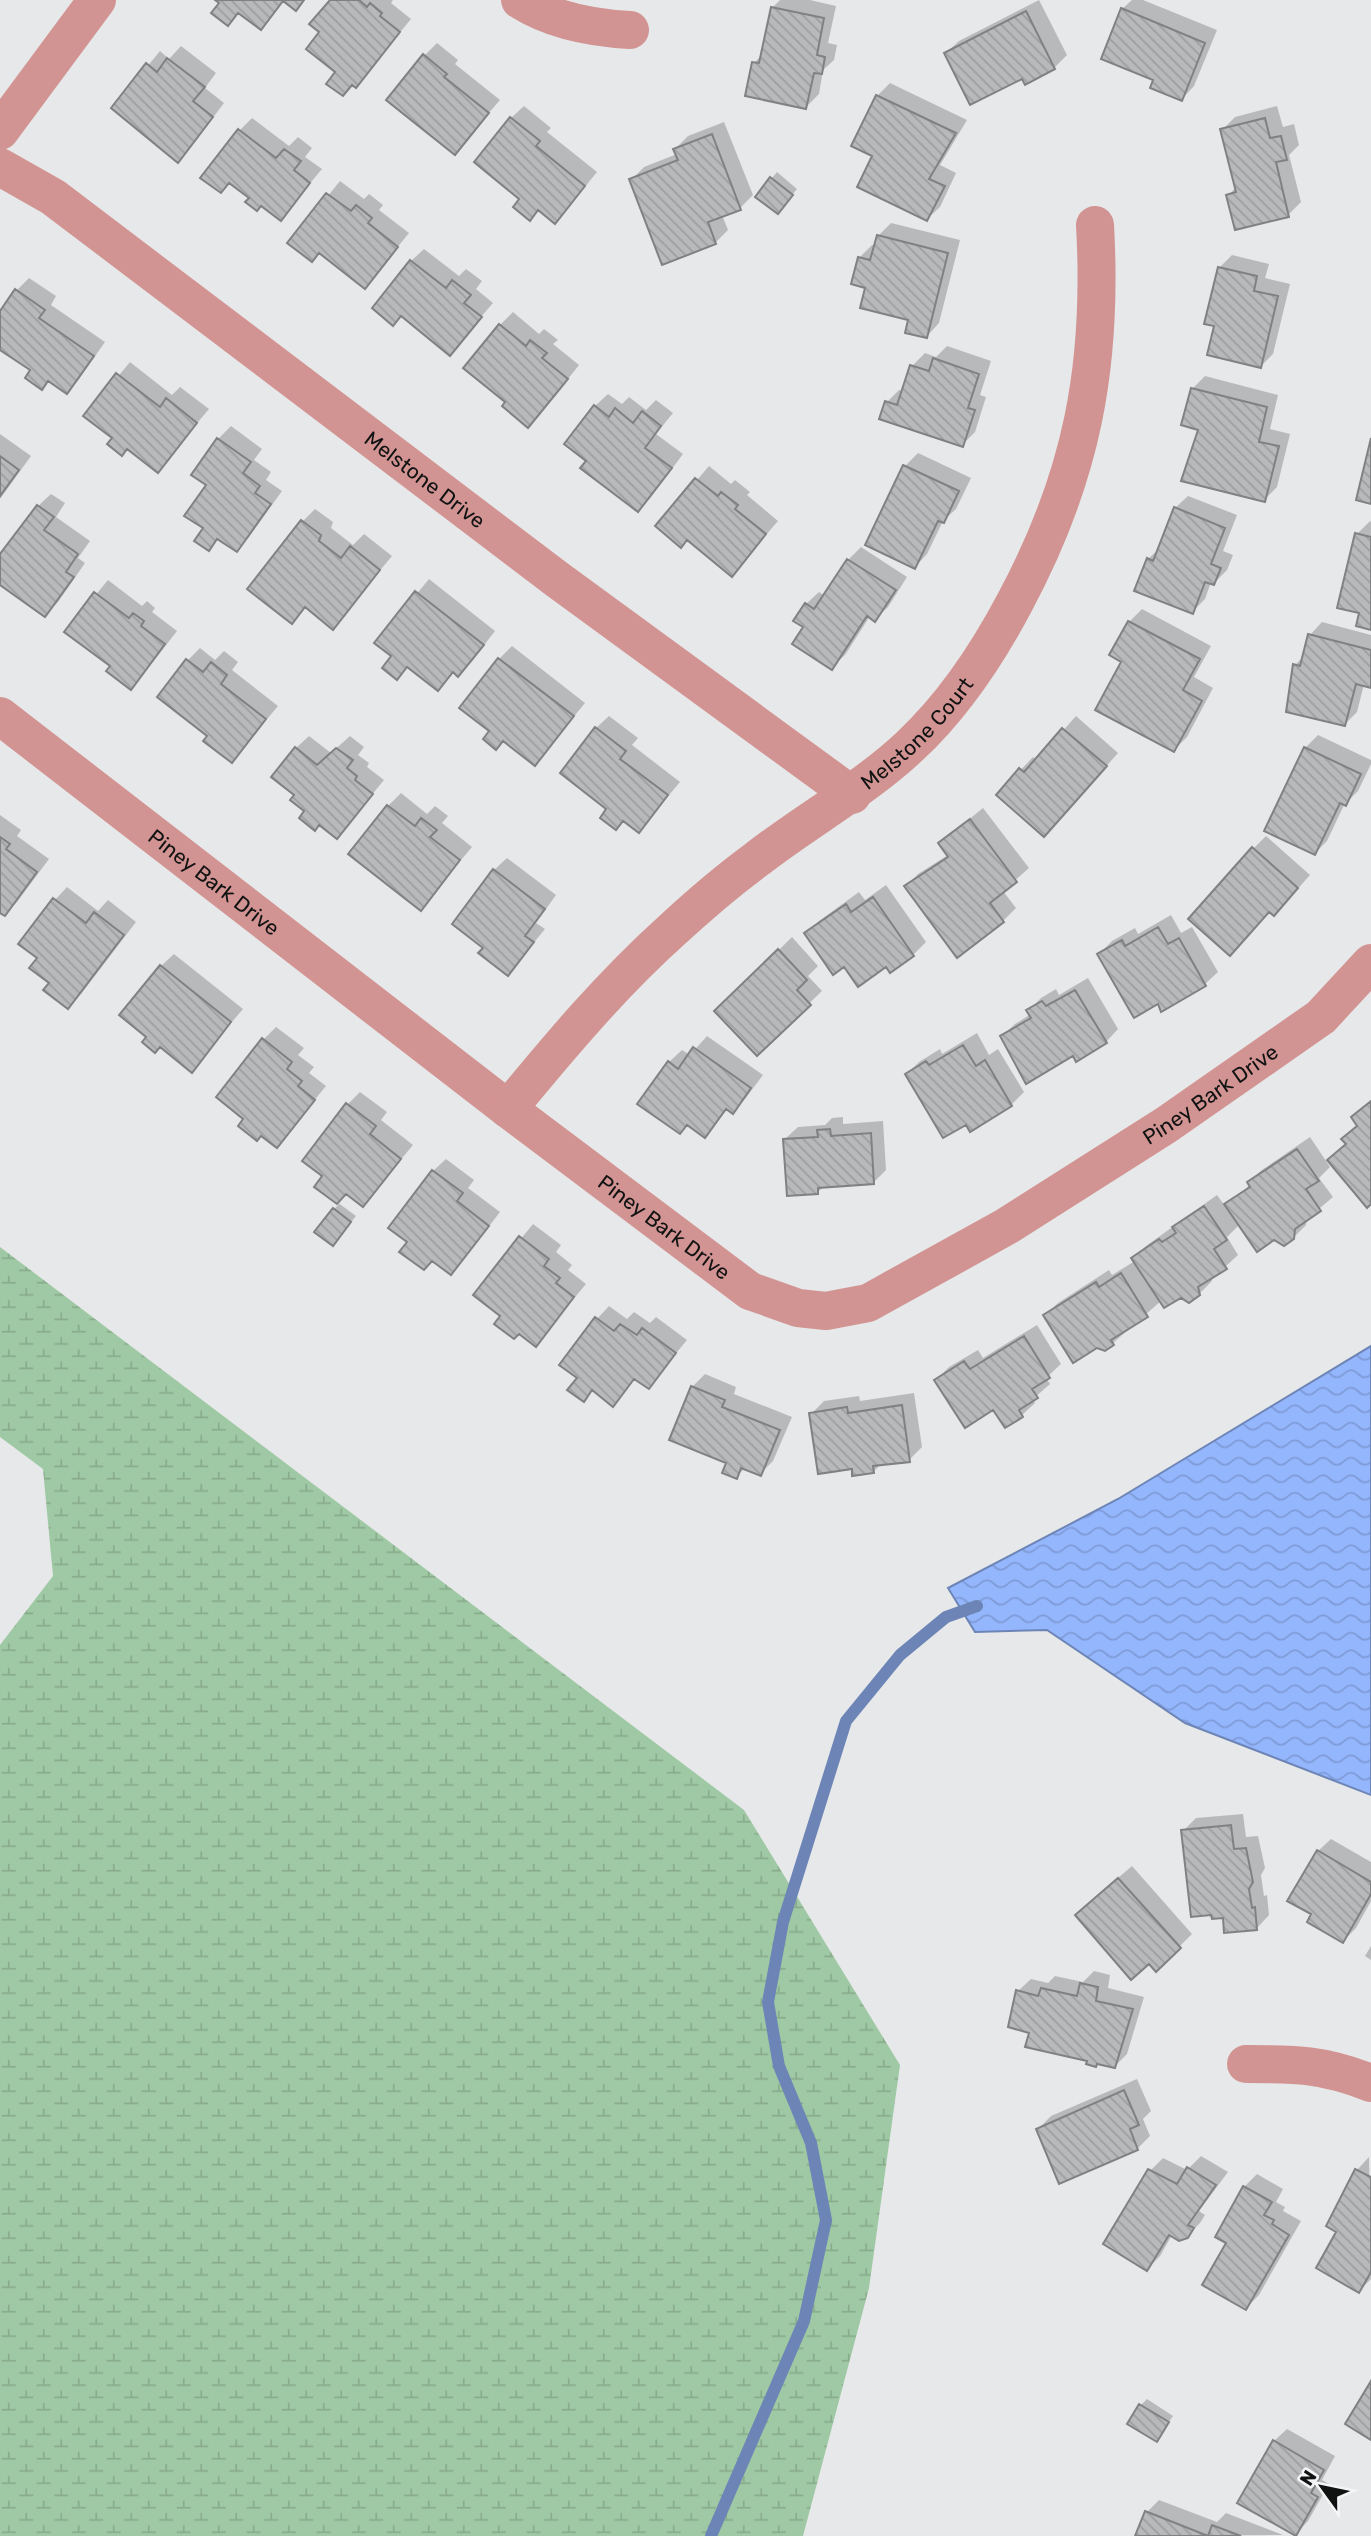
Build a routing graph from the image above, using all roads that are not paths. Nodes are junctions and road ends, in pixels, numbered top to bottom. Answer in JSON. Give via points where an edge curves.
{"nodes":[{"id":1,"x":97,"y":0,"type":"edge"},
{"id":2,"x":520,"y":0,"type":"edge"},
{"id":3,"x":630,"y":30,"type":"dead end"},
{"id":4,"x":0,"y":131,"type":"edge"},
{"id":5,"x":0,"y":167,"type":"edge"},
{"id":6,"x":1095,"y":225,"type":"dead end"},
{"id":7,"x":0,"y":716,"type":"edge"},
{"id":8,"x":852,"y":795,"type":"junction"},
{"id":9,"x":1371,"y":963,"type":"edge"},
{"id":10,"x":508,"y":1109,"type":"junction"},
{"id":11,"x":1246,"y":2064,"type":"dead end"},
{"id":12,"x":1371,"y":2083,"type":"edge"}],
"edges":[{"from":1,"to":4,"type":"street"},
{"from":2,"to":3,"type":"street","via":[[562,20]]},
{"from":5,"to":8,"type":"street","name":"Melstone Drive","via":[[53,197],[558,580]]},
{"from":6,"to":8,"type":"street","name":"Melstone Court","via":[[1095,348],[1087,409],[1063,498],[1040,556],[991,647],[949,705],[909,747]]},
{"from":7,"to":10,"type":"street","name":"Piney Bark Drive"},
{"from":8,"to":10,"type":"street","name":"Melstone Court","via":[[757,858],[671,931],[575,1028]]},
{"from":9,"to":10,"type":"street","name":"Piney Bark Drive","via":[[1321,1017],[1166,1125],[1007,1226],[868,1303],[826,1311],[797,1308],[750,1292]]},
{"from":11,"to":12,"type":"street","via":[[1303,2064]]}]}
